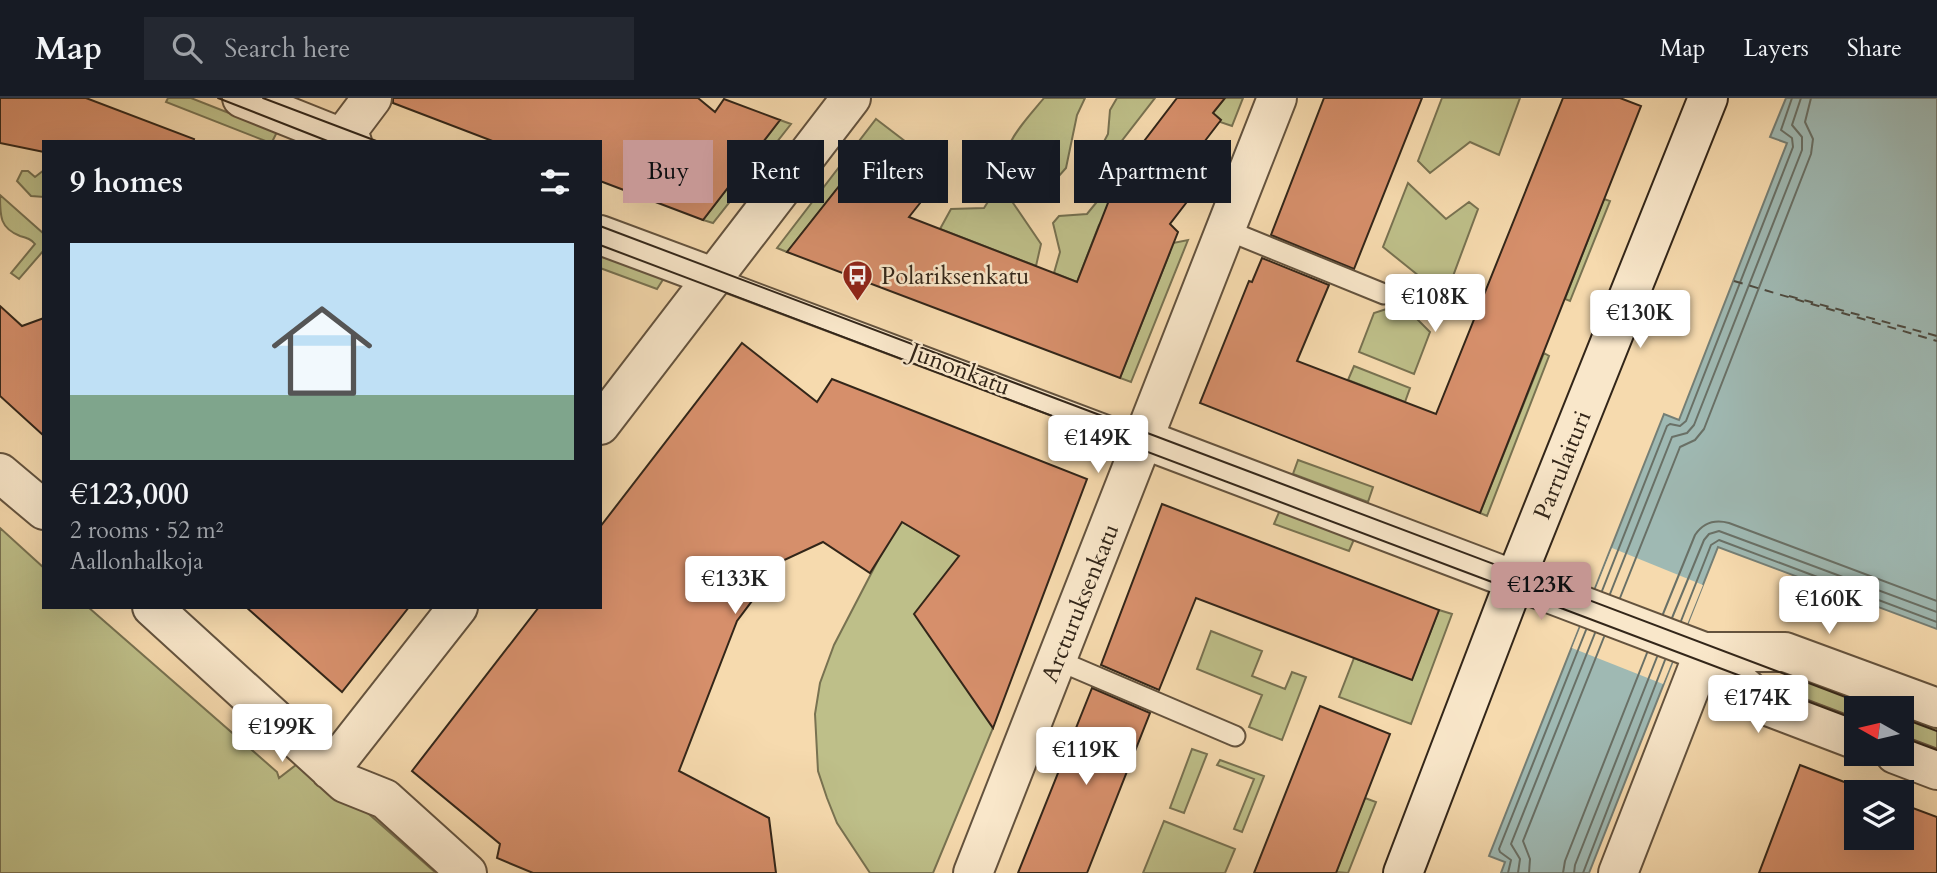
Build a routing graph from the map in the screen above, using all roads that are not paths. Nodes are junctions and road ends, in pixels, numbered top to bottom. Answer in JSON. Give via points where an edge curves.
{"nodes":[{"id":1,"x":242,"y":98,"type":"edge"},
{"id":2,"x":372,"y":98,"type":"edge"},
{"id":3,"x":851,"y":98,"type":"edge"},
{"id":4,"x":1277,"y":98,"type":"edge"},
{"id":5,"x":1708,"y":98,"type":"edge"},
{"id":6,"x":342,"y":140,"type":"edge"},
{"id":7,"x":345,"y":140,"type":"edge"},
{"id":8,"x":1224,"y":229,"type":"junction"},
{"id":9,"x":602,"y":236,"type":"edge"},
{"id":10,"x":713,"y":277,"type":"junction"},
{"id":11,"x":1384,"y":294,"type":"dead end"},
{"id":12,"x":602,"y":422,"type":"edge"},
{"id":13,"x":1143,"y":439,"type":"junction"},
{"id":14,"x":0,"y":473,"type":"edge"},
{"id":15,"x":42,"y":508,"type":"edge"},
{"id":16,"x":1516,"y":580,"type":"junction"},
{"id":17,"x":154,"y":609,"type":"edge"},
{"id":18,"x":456,"y":609,"type":"edge"},
{"id":19,"x":1691,"y":647,"type":"junction"},
{"id":20,"x":1057,"y":660,"type":"junction"},
{"id":21,"x":1937,"y":708,"type":"edge"},
{"id":22,"x":1844,"y":735,"type":"edge"},
{"id":23,"x":1235,"y":736,"type":"dead end"},
{"id":24,"x":1914,"y":761,"type":"edge"},
{"id":25,"x":330,"y":770,"type":"junction"},
{"id":26,"x":1937,"y":770,"type":"edge"},
{"id":27,"x":467,"y":873,"type":"edge"},
{"id":28,"x":973,"y":873,"type":"edge"},
{"id":29,"x":1404,"y":873,"type":"edge"},
{"id":30,"x":1618,"y":873,"type":"edge"}],
"edges":[{"from":1,"to":6,"type":"street"},
{"from":2,"to":7,"type":"street"},
{"from":3,"to":10,"type":"street"},
{"from":4,"to":8,"type":"street","name":"Arcturuksenkatu"},
{"from":5,"to":16,"type":"street","name":"Parrulaituri"},
{"from":8,"to":11,"type":"lane"},
{"from":8,"to":13,"type":"street","name":"Arcturuksenkatu"},
{"from":9,"to":10,"type":"street","name":"Junonkatu"},
{"from":10,"to":12,"type":"street"},
{"from":10,"to":13,"type":"lane","name":"Junonkatu"},
{"from":13,"to":16,"type":"street","name":"Junonkatu"},
{"from":13,"to":20,"type":"street","name":"Arcturuksenkatu"},
{"from":14,"to":15,"type":"street"},
{"from":16,"to":19,"type":"street","name":"Junonkatu"},
{"from":16,"to":29,"type":"street","name":"Parrulaituri"},
{"from":17,"to":25,"type":"street"},
{"from":18,"to":25,"type":"street"},
{"from":19,"to":21,"type":"street","via":[[1785,652]]},
{"from":19,"to":22,"type":"street","via":[[1765,705]]},
{"from":19,"to":30,"type":"street"},
{"from":20,"to":23,"type":"lane"},
{"from":20,"to":28,"type":"street","name":"Arcturuksenkatu"},
{"from":24,"to":26,"type":"street"},
{"from":25,"to":27,"type":"street","via":[[345,783],[385,799]]}]}
